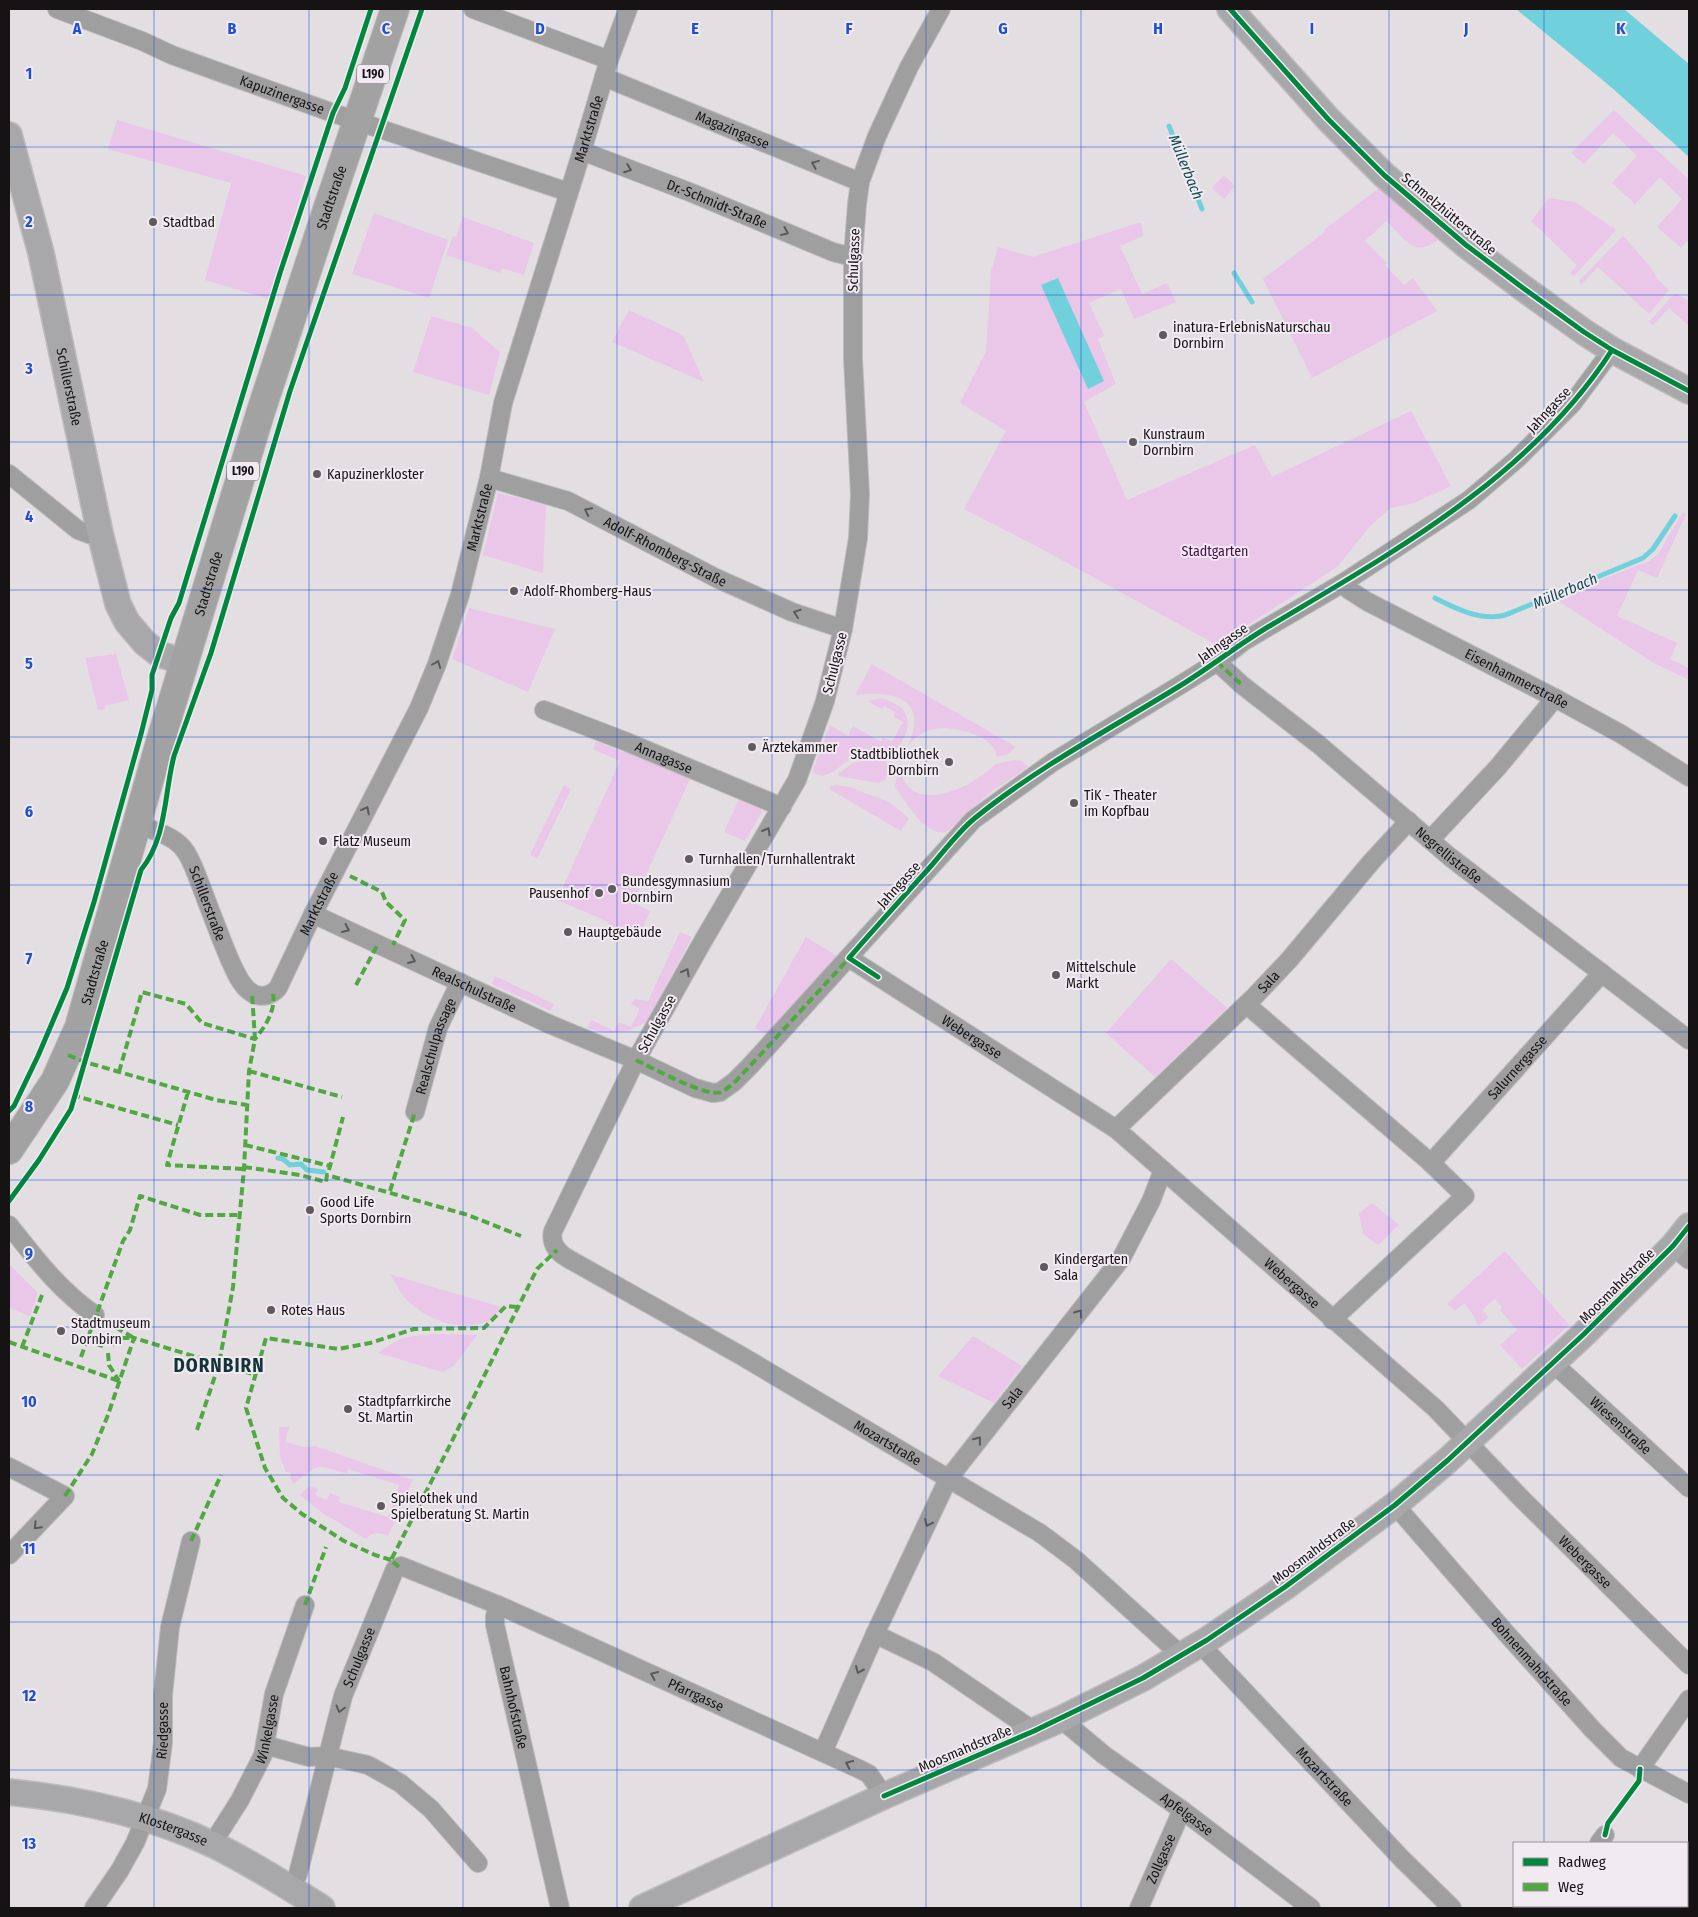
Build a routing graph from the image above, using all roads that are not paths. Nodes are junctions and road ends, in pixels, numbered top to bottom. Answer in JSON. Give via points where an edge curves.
{"nodes":[{"id":1,"x":57,"y":9,"type":"edge"},
{"id":2,"x":395,"y":9,"type":"edge"},
{"id":3,"x":473,"y":9,"type":"edge"},
{"id":4,"x":628,"y":9,"type":"edge"},
{"id":5,"x":941,"y":9,"type":"edge"},
{"id":6,"x":1230,"y":9,"type":"edge"},
{"id":7,"x":609,"y":60,"type":"junction"},
{"id":8,"x":604,"y":77,"type":"junction"},
{"id":9,"x":357,"y":120,"type":"junction"},
{"id":10,"x":9,"y":136,"type":"edge"},
{"id":11,"x":582,"y":151,"type":"junction"},
{"id":12,"x":860,"y":182,"type":"junction"},
{"id":13,"x":568,"y":192,"type":"junction"},
{"id":14,"x":853,"y":257,"type":"junction"},
{"id":15,"x":1612,"y":350,"type":"junction"},
{"id":16,"x":1689,"y":392,"type":"edge"},
{"id":17,"x":9,"y":474,"type":"edge"},
{"id":18,"x":489,"y":478,"type":"junction"},
{"id":19,"x":100,"y":533,"type":"junction"},
{"id":20,"x":1343,"y":583,"type":"junction"},
{"id":21,"x":843,"y":628,"type":"junction"},
{"id":22,"x":186,"y":656,"type":"junction"},
{"id":23,"x":1217,"y":662,"type":"junction"},
{"id":24,"x":1555,"y":698,"type":"junction"},
{"id":25,"x":544,"y":710,"type":"dead end"},
{"id":26,"x":1689,"y":777,"type":"edge"},
{"id":27,"x":782,"y":807,"type":"junction"},
{"id":28,"x":1409,"y":821,"type":"junction"},
{"id":29,"x":136,"y":824,"type":"junction"},
{"id":30,"x":1430,"y":840,"type":"junction"},
{"id":31,"x":313,"y":914,"type":"junction"},
{"id":32,"x":849,"y":958,"type":"junction"},
{"id":33,"x":1602,"y":973,"type":"junction"},
{"id":34,"x":453,"y":979,"type":"junction"},
{"id":35,"x":269,"y":995,"type":"joint"},
{"id":36,"x":1247,"y":1005,"type":"junction"},
{"id":37,"x":1689,"y":1040,"type":"edge"},
{"id":38,"x":636,"y":1060,"type":"junction"},
{"id":39,"x":415,"y":1112,"type":"dead end"},
{"id":40,"x":1116,"y":1129,"type":"junction"},
{"id":41,"x":9,"y":1150,"type":"edge"},
{"id":42,"x":1431,"y":1163,"type":"junction"},
{"id":43,"x":1163,"y":1170,"type":"junction"},
{"id":44,"x":9,"y":1225,"type":"edge"},
{"id":45,"x":1689,"y":1226,"type":"edge"},
{"id":46,"x":1681,"y":1253,"type":"edge"},
{"id":47,"x":572,"y":1260,"type":"joint"},
{"id":48,"x":96,"y":1315,"type":"dead end"},
{"id":49,"x":1332,"y":1320,"type":"junction"},
{"id":50,"x":1553,"y":1363,"type":"junction"},
{"id":51,"x":1468,"y":1441,"type":"junction"},
{"id":52,"x":9,"y":1467,"type":"edge"},
{"id":53,"x":948,"y":1479,"type":"junction"},
{"id":54,"x":1689,"y":1488,"type":"edge"},
{"id":55,"x":1395,"y":1505,"type":"junction"},
{"id":56,"x":191,"y":1541,"type":"dead end"},
{"id":57,"x":9,"y":1555,"type":"edge"},
{"id":58,"x":305,"y":1605,"type":"dead end"},
{"id":59,"x":498,"y":1605,"type":"junction"},
{"id":60,"x":875,"y":1634,"type":"junction"},
{"id":61,"x":1191,"y":1650,"type":"junction"},
{"id":62,"x":1689,"y":1664,"type":"edge"},
{"id":63,"x":1689,"y":1699,"type":"edge"},
{"id":64,"x":1061,"y":1719,"type":"junction"},
{"id":65,"x":1034,"y":1731,"type":"junction"},
{"id":66,"x":265,"y":1744,"type":"junction"},
{"id":67,"x":823,"y":1752,"type":"junction"},
{"id":68,"x":327,"y":1756,"type":"junction"},
{"id":69,"x":1640,"y":1769,"type":"junction"},
{"id":70,"x":9,"y":1792,"type":"edge"},
{"id":71,"x":1689,"y":1794,"type":"edge"},
{"id":72,"x":884,"y":1796,"type":"junction"},
{"id":73,"x":1182,"y":1810,"type":"junction"},
{"id":74,"x":146,"y":1818,"type":"junction"},
{"id":75,"x":212,"y":1844,"type":"junction"},
{"id":76,"x":478,"y":1863,"type":"dead end"},
{"id":77,"x":291,"y":1889,"type":"junction"},
{"id":78,"x":94,"y":1908,"type":"edge"},
{"id":79,"x":322,"y":1908,"type":"edge"},
{"id":80,"x":560,"y":1908,"type":"edge"},
{"id":81,"x":642,"y":1908,"type":"edge"},
{"id":82,"x":1139,"y":1908,"type":"edge"},
{"id":83,"x":1311,"y":1908,"type":"edge"},
{"id":84,"x":1452,"y":1908,"type":"edge"}],
"edges":[{"from":1,"to":9,"type":"street","name":"Kapuzinergasse","via":[[172,55]]},
{"from":2,"to":9,"type":"main road","name":"Stadtstraße","number":"L190"},
{"from":3,"to":7,"type":"street"},
{"from":4,"to":7,"type":"street","name":"Marktstraße"},
{"from":5,"to":12,"type":"street","name":"Schulgasse","via":[[909,67]]},
{"from":6,"to":15,"type":"street","name":"Schmelzhütterstraße","via":[[1328,119],[1384,175],[1466,245]]},
{"from":7,"to":8,"type":"street","name":"Marktstraße"},
{"from":8,"to":11,"type":"street","name":"Marktstraße"},
{"from":12,"to":8,"type":"street","name":"Magazingasse","one_way":true},
{"from":9,"to":13,"type":"street","name":"Kapuzinergasse"},
{"from":9,"to":22,"type":"main road","name":"Stadtstraße","number":"L190","via":[[276,364]]},
{"from":10,"to":19,"type":"street","name":"Schillerstraße","via":[[41,253]]},
{"from":11,"to":13,"type":"street","name":"Marktstraße"},
{"from":11,"to":14,"type":"street","name":"Dr.-Schmidt-Straße","one_way":true,"via":[[833,252]]},
{"from":12,"to":14,"type":"street","name":"Schulgasse"},
{"from":13,"to":18,"type":"street","name":"Marktstraße","via":[[503,403]]},
{"from":14,"to":21,"type":"street","name":"Schulgasse","via":[[853,359],[860,494],[858,538]]},
{"from":15,"to":16,"type":"street","name":"Schmelzhütterstraße"},
{"from":15,"to":20,"type":"street","name":"Jahngasse","via":[[1572,404],[1518,459],[1469,500]]},
{"from":17,"to":19,"type":"street","via":[[78,530]]},
{"from":21,"to":18,"type":"street","name":"Adolf-Rhomberg-Straße","one_way":true,"via":[[792,612],[716,578],[568,501]]},
{"from":31,"to":18,"type":"street","name":"Marktstraße","one_way":true,"via":[[434,673],[460,595]]},
{"from":19,"to":22,"type":"street","name":"Schillerstraße","via":[[118,604],[126,622],[159,654]]},
{"from":20,"to":23,"type":"street","name":"Jahngasse","via":[[1244,641]]},
{"from":20,"to":24,"type":"street","name":"Eisenhammerstraße","via":[[1368,602]]},
{"from":21,"to":27,"type":"street","name":"Schulgasse","via":[[816,729],[798,780]]},
{"from":22,"to":29,"type":"main road","name":"Stadtstraße","number":"L190"},
{"from":23,"to":28,"type":"street","name":"Negrellistraße"},
{"from":23,"to":32,"type":"street","name":"Jahngasse","via":[[1053,762],[973,820]]},
{"from":24,"to":26,"type":"street","name":"Eisenhammerstraße","via":[[1621,734]]},
{"from":24,"to":30,"type":"street","via":[[1498,767]]},
{"from":25,"to":27,"type":"street","name":"Annagasse"},
{"from":38,"to":27,"type":"street","name":"Schulgasse","one_way":true},
{"from":28,"to":30,"type":"street","name":"Negrellistraße"},
{"from":28,"to":36,"type":"street","name":"Sala"},
{"from":29,"to":35,"type":"street","name":"Schillerstraße","via":[[159,832],[183,848],[240,982],[252,993]]},
{"from":29,"to":41,"type":"main road","name":"Stadtstraße","number":"L190","via":[[79,1027],[55,1081]]},
{"from":30,"to":33,"type":"street","name":"Negrellistraße"},
{"from":31,"to":34,"type":"street","name":"Realschulstraße","one_way":true},
{"from":31,"to":35,"type":"street","name":"Marktstraße","via":[[278,988]]},
{"from":32,"to":38,"type":"street","name":"Jahngasse","via":[[750,1066],[720,1092],[695,1088]]},
{"from":32,"to":40,"type":"street","name":"Webergasse"},
{"from":33,"to":37,"type":"street","name":"Negrellistraße"},
{"from":33,"to":42,"type":"street","name":"Salurnergasse"},
{"from":34,"to":38,"type":"street","name":"Realschulstraße","via":[[557,1028]]},
{"from":34,"to":39,"type":"street","name":"Realschulpassage"},
{"from":36,"to":40,"type":"street","name":"Sala"},
{"from":36,"to":42,"type":"street"},
{"from":38,"to":47,"type":"street","name":"Schulgasse","via":[[553,1231],[556,1249]]},
{"from":40,"to":43,"type":"street","name":"Webergasse"},
{"from":42,"to":49,"type":"street","via":[[1465,1196]]},
{"from":43,"to":49,"type":"street","name":"Webergasse"},
{"from":53,"to":43,"type":"street","name":"Sala","one_way":true,"via":[[1121,1259]]},
{"from":44,"to":48,"type":"street","via":[[50,1276],[74,1300]]},
{"from":45,"to":46,"type":"street","name":"Moosmahdstraße"},
{"from":46,"to":50,"type":"street","name":"Moosmahdstraße"},
{"from":47,"to":53,"type":"street","name":"Mozartstraße"},
{"from":49,"to":51,"type":"street","name":"Webergasse","via":[[1436,1409]]},
{"from":50,"to":51,"type":"street","name":"Moosmahdstraße"},
{"from":50,"to":54,"type":"street","name":"Wiesenstraße"},
{"from":51,"to":55,"type":"street","name":"Moosmahdstraße"},
{"from":51,"to":62,"type":"street","name":"Webergasse"},
{"from":52,"to":57,"type":"street","one_way":true,"via":[[65,1496]]},
{"from":53,"to":60,"type":"street","name":"Sala","one_way":true},
{"from":53,"to":61,"type":"street","name":"Mozartstraße","via":[[1040,1532]]},
{"from":55,"to":61,"type":"street","name":"Moosmahdstraße","via":[[1285,1587]]},
{"from":55,"to":69,"type":"street","name":"Bohnenmahdstraße","via":[[1593,1730],[1621,1758]]},
{"from":56,"to":74,"type":"street","name":"Riedgasse","via":[[170,1627],[163,1695],[163,1743],[157,1789]]},
{"from":58,"to":66,"type":"street","name":"Winkelgasse","via":[[274,1694]]},
{"from":67,"to":59,"type":"street","name":"Pfarrgasse","one_way":true},
{"from":59,"to":68,"type":"street","name":"Schulgasse","one_way":true,"via":[[404,1567],[395,1569],[343,1696]]},
{"from":59,"to":80,"type":"street","name":"Bahnhofstraße","via":[[495,1625]]},
{"from":60,"to":65,"type":"street","via":[[933,1662]]},
{"from":60,"to":67,"type":"street","name":"Sala","one_way":true},
{"from":61,"to":64,"type":"street","name":"Moosmahdstraße"},
{"from":61,"to":84,"type":"street","name":"Mozartstraße"},
{"from":63,"to":69,"type":"street"},
{"from":64,"to":65,"type":"street","name":"Moosmahdstraße"},
{"from":64,"to":73,"type":"street","name":"Apfelgasse","via":[[1104,1755]]},
{"from":65,"to":72,"type":"street","name":"Moosmahdstraße"},
{"from":66,"to":68,"type":"street","via":[[309,1757]]},
{"from":66,"to":75,"type":"street","name":"Winkelgasse","via":[[263,1755],[240,1800]]},
{"from":72,"to":67,"type":"street","name":"Pfarrgasse","one_way":true,"via":[[869,1774]]},
{"from":68,"to":76,"type":"street","via":[[368,1765],[400,1783],[431,1809]]},
{"from":68,"to":77,"type":"street","name":"Schulgasse","via":[[298,1874]]},
{"from":69,"to":71,"type":"street","name":"Bohnenmahdstraße"},
{"from":70,"to":74,"type":"street","name":"Klostergasse","via":[[54,1796]]},
{"from":72,"to":81,"type":"street","name":"Moosmahdstraße"},
{"from":73,"to":82,"type":"street","name":"Zollgasse"},
{"from":73,"to":83,"type":"street","name":"Apfelgasse"},
{"from":74,"to":75,"type":"street","name":"Klostergasse"},
{"from":74,"to":78,"type":"street","name":"Riedgasse","via":[[120,1870]]},
{"from":75,"to":77,"type":"street","name":"Klostergasse"},
{"from":77,"to":79,"type":"street","name":"Klostergasse"}]}
